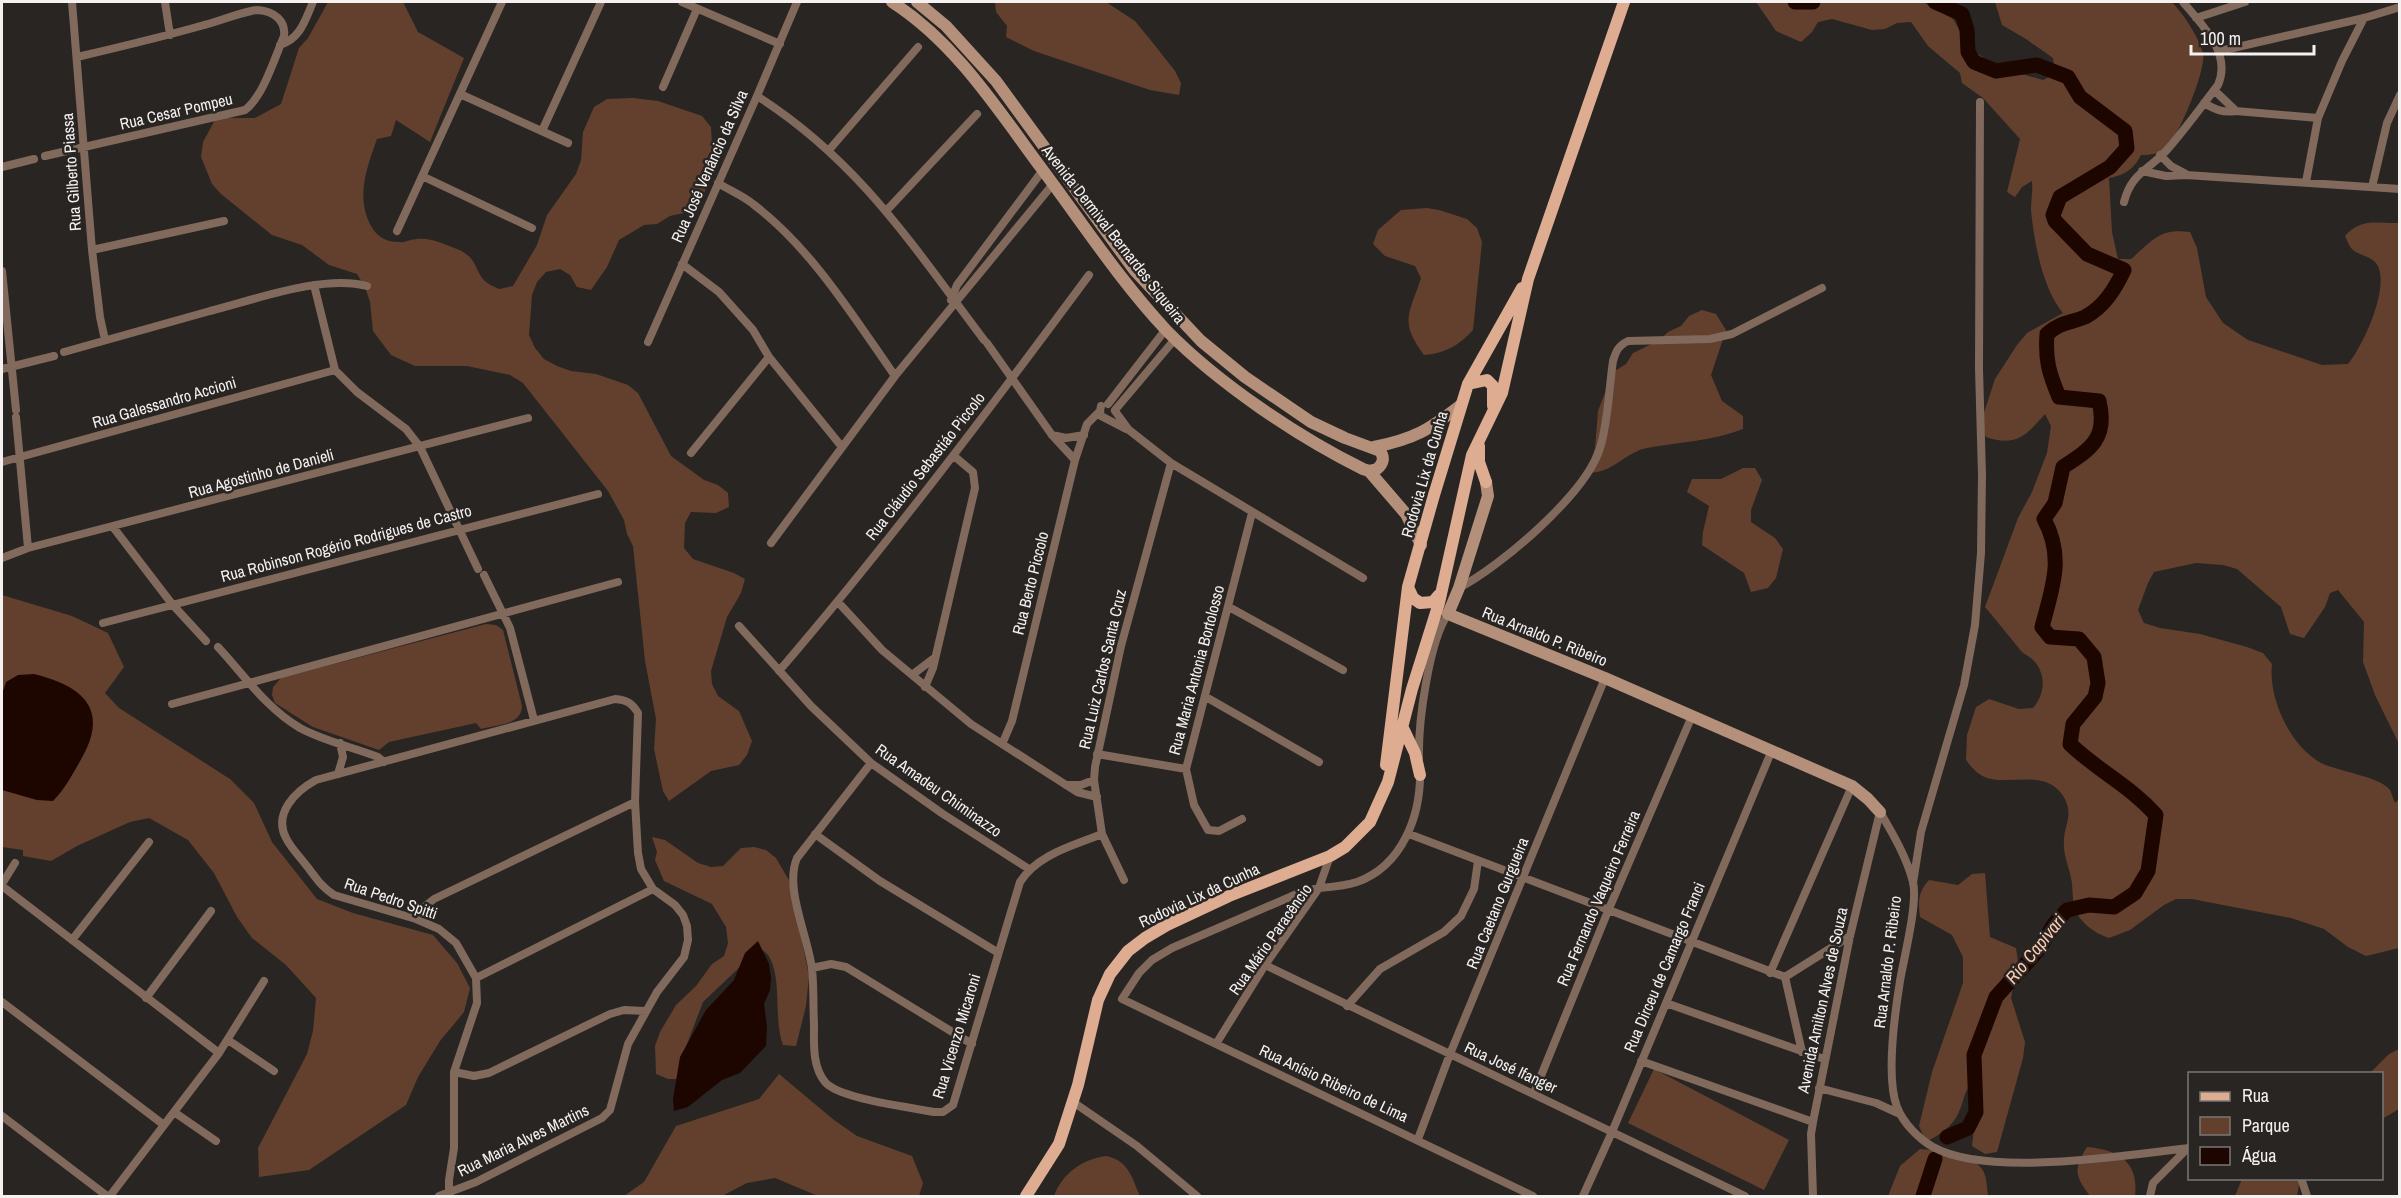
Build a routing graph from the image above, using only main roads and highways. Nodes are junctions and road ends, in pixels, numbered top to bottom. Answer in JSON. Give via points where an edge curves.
{"nodes":[{"id":1,"x":892,"y":2,"type":"edge"},
{"id":2,"x":917,"y":2,"type":"edge"},
{"id":3,"x":1624,"y":2,"type":"edge"},
{"id":4,"x":1528,"y":279,"type":"junction"},
{"id":5,"x":1468,"y":384,"type":"junction"},
{"id":6,"x":1461,"y":405,"type":"junction"},
{"id":7,"x":1493,"y":413,"type":"junction"},
{"id":8,"x":1479,"y":442,"type":"junction"},
{"id":9,"x":1374,"y":447,"type":"junction"},
{"id":10,"x":1369,"y":471,"type":"junction"},
{"id":11,"x":1486,"y":482,"type":"junction"},
{"id":12,"x":1462,"y":491,"type":"junction"},
{"id":13,"x":1421,"y":544,"type":"junction"},
{"id":14,"x":1408,"y":587,"type":"junction"},
{"id":15,"x":1439,"y":595,"type":"junction"},
{"id":16,"x":1402,"y":726,"type":"junction"},
{"id":17,"x":1420,"y":775,"type":"road end"},
{"id":18,"x":1381,"y":799,"type":"junction"},
{"id":19,"x":1880,"y":812,"type":"road end"},
{"id":20,"x":1026,"y":1197,"type":"edge"}],
"edges":[{"from":1,"to":10,"type":"main road","name":"Avenida Dermival Bernardes Siqueira","via":[[930,32],[983,88],[1120,274],[1175,339],[1271,414]]},
{"from":2,"to":9,"type":"main road","name":"Avenida Dermival Bernardes Siqueira","via":[[946,26],[996,81],[1135,271],[1201,341],[1252,383],[1311,423]]},
{"from":3,"to":4,"type":"main road","name":"Rodovia Lix da Cunha"},
{"from":4,"to":5,"type":"main road","name":"Rodovia Lix da Cunha"},
{"from":4,"to":7,"type":"main road","name":"Rodovia Lix da Cunha","via":[[1510,363]]},
{"from":5,"to":6,"type":"main road","name":"Rodovia Lix da Cunha"},
{"from":5,"to":7,"type":"main road","via":[[1487,380],[1493,386]]},
{"from":6,"to":9,"type":"main road","via":[[1431,429],[1404,441]]},
{"from":6,"to":13,"type":"main road","name":"Rodovia Lix da Cunha"},
{"from":7,"to":8,"type":"main road","name":"Rodovia Lix da Cunha"},
{"from":8,"to":11,"type":"main road","via":[[1479,462]]},
{"from":8,"to":12,"type":"main road","name":"Rodovia Lix da Cunha"},
{"from":9,"to":10,"type":"main road","via":[[1383,460],[1377,470]]},
{"from":10,"to":13,"type":"main road","via":[[1406,514]]},
{"from":11,"to":12,"type":"main road","via":[[1477,479]]},
{"from":11,"to":19,"type":"main road","name":"Rua Arnaldo P. Ribeiro","via":[[1488,496],[1448,614],[1852,786]]},
{"from":12,"to":15,"type":"main road","name":"Rodovia Lix da Cunha"},
{"from":13,"to":14,"type":"main road","name":"Rodovia Lix da Cunha"},
{"from":14,"to":15,"type":"main road","via":[[1420,603],[1433,602]]},
{"from":14,"to":18,"type":"main road","name":"Rodovia Lix da Cunha"},
{"from":15,"to":16,"type":"main road","name":"Rodovia Lix da Cunha"},
{"from":16,"to":17,"type":"main road"},
{"from":16,"to":18,"type":"main road","name":"Rodovia Lix da Cunha"},
{"from":18,"to":20,"type":"main road","name":"Rodovia Lix da Cunha","via":[[1370,822],[1345,847],[1167,925],[1128,951],[1110,974],[1098,1000],[1059,1144]]}]}
